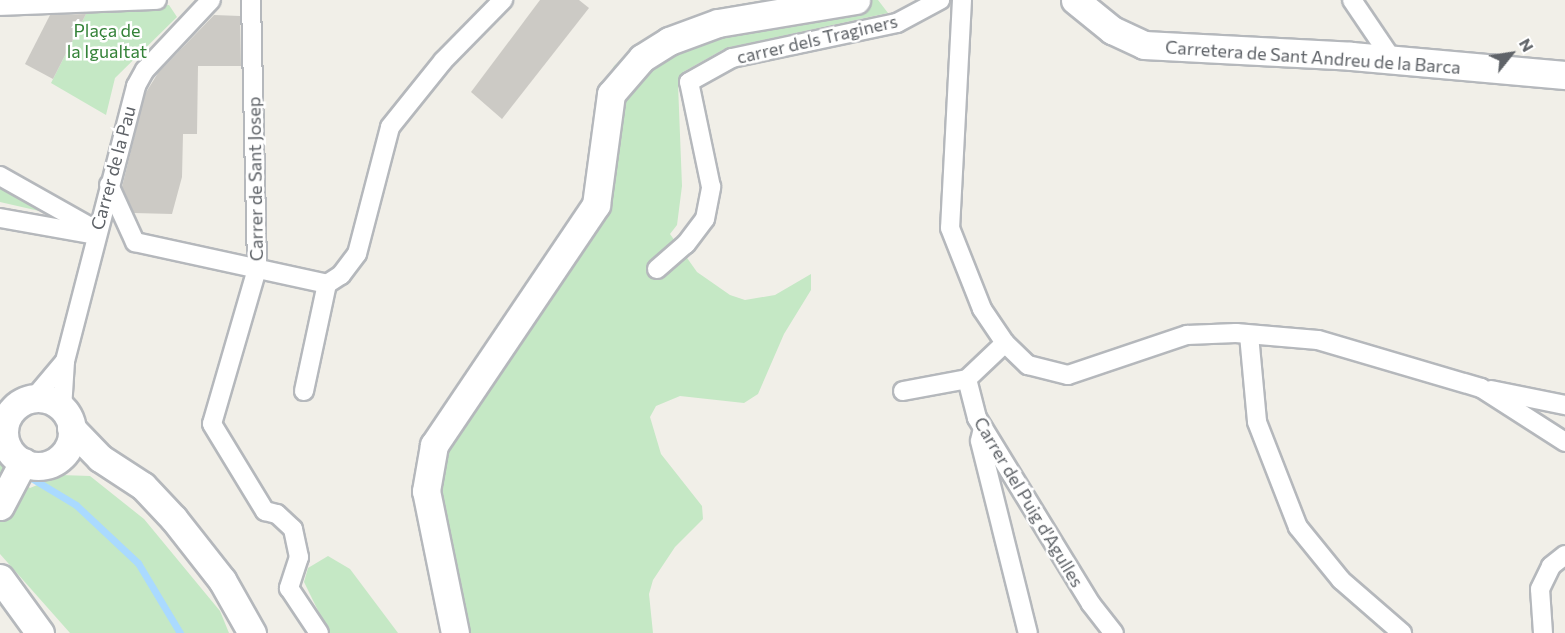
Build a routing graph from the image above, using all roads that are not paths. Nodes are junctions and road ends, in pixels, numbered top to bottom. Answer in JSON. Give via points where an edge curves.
{"nodes":[{"id":1,"x":157,"y":0,"type":"edge"},
{"id":2,"x":211,"y":0,"type":"edge"},
{"id":3,"x":251,"y":0,"type":"edge"},
{"id":4,"x":502,"y":0,"type":"edge"},
{"id":5,"x":856,"y":0,"type":"edge"},
{"id":6,"x":940,"y":0,"type":"edge"},
{"id":7,"x":962,"y":0,"type":"edge"},
{"id":8,"x":1075,"y":0,"type":"edge"},
{"id":9,"x":1352,"y":0,"type":"edge"},
{"id":10,"x":64,"y":2,"type":"edge"},
{"id":11,"x":0,"y":6,"type":"edge"},
{"id":12,"x":1392,"y":58,"type":"junction"},
{"id":13,"x":1565,"y":75,"type":"edge"},
{"id":14,"x":0,"y":176,"type":"edge"},
{"id":15,"x":109,"y":185,"type":"junction"},
{"id":16,"x":0,"y":218,"type":"edge"},
{"id":17,"x":95,"y":232,"type":"junction"},
{"id":18,"x":257,"y":269,"type":"junction"},
{"id":19,"x":657,"y":270,"type":"dead end"},
{"id":20,"x":327,"y":284,"type":"junction"},
{"id":21,"x":1249,"y":334,"type":"junction"},
{"id":22,"x":1005,"y":343,"type":"junction"},
{"id":23,"x":65,"y":361,"type":"junction"},
{"id":24,"x":967,"y":379,"type":"junction"},
{"id":25,"x":1480,"y":388,"type":"junction"},
{"id":26,"x":304,"y":391,"type":"dead end"},
{"id":27,"x":903,"y":391,"type":"dead end"},
{"id":28,"x":18,"y":400,"type":"edge"},
{"id":29,"x":1565,"y":405,"type":"edge"},
{"id":30,"x":67,"y":419,"type":"junction"},
{"id":31,"x":983,"y":428,"type":"junction"},
{"id":32,"x":1565,"y":442,"type":"edge"},
{"id":33,"x":23,"y":447,"type":"edge"},
{"id":34,"x":100,"y":458,"type":"junction"},
{"id":35,"x":0,"y":506,"type":"edge"},
{"id":36,"x":1565,"y":555,"type":"edge"},
{"id":37,"x":0,"y":578,"type":"edge"},
{"id":38,"x":40,"y":633,"type":"edge"},
{"id":39,"x":252,"y":633,"type":"edge"},
{"id":40,"x":319,"y":633,"type":"edge"},
{"id":41,"x":455,"y":633,"type":"edge"},
{"id":42,"x":1028,"y":633,"type":"edge"},
{"id":43,"x":1114,"y":633,"type":"edge"},
{"id":44,"x":1402,"y":633,"type":"edge"},
{"id":45,"x":1543,"y":633,"type":"edge"}],
"edges":[{"from":1,"to":10,"type":"street"},
{"from":2,"to":15,"type":"street","name":"Carrer de la Pau","via":[[145,70],[133,97]]},
{"from":3,"to":18,"type":"street","name":"Carrer de Sant Josep"},
{"from":4,"to":20,"type":"street","via":[[443,61],[390,127],[357,254],[341,275]]},
{"from":5,"to":41,"type":"street","via":[[718,23],[642,58],[611,94],[596,205],[434,445],[426,491]]},
{"from":6,"to":19,"type":"street","name":"carrer dels Traginers","via":[[897,23],[732,58],[689,82],[711,187],[705,219],[686,244]]},
{"from":7,"to":22,"type":"street","via":[[950,228],[960,263]]},
{"from":8,"to":12,"type":"street","name":"Carretera de Sant Andreu de la Barca","via":[[1112,30],[1144,45]]},
{"from":9,"to":12,"type":"street"},
{"from":10,"to":11,"type":"street"},
{"from":12,"to":13,"type":"street","name":"Carretera de Sant Andreu de la Barca"},
{"from":14,"to":17,"type":"street"},
{"from":15,"to":17,"type":"street","name":"Carrer de la Pau"},
{"from":15,"to":18,"type":"street","via":[[135,242]]},
{"from":16,"to":17,"type":"street"},
{"from":17,"to":23,"type":"street","name":"Carrer de la Pau"},
{"from":18,"to":20,"type":"street"},
{"from":18,"to":40,"type":"street","name":"Carrer de Sant Josep","via":[[212,423],[265,511],[277,514],[293,530],[299,557],[289,588]]},
{"from":20,"to":26,"type":"street"},
{"from":21,"to":22,"type":"street","via":[[1170,337],[1068,375],[1028,365]]},
{"from":21,"to":25,"type":"street","via":[[1355,348]]},
{"from":21,"to":44,"type":"street","via":[[1257,422],[1298,527],[1341,580]]},
{"from":22,"to":24,"type":"street"},
{"from":23,"to":28,"type":"street","name":"Carrer de la Pau"},
{"from":23,"to":30,"type":"street","name":"Carrer de la Pau"},
{"from":24,"to":27,"type":"street"},
{"from":24,"to":31,"type":"street","name":"Carrer del Puig d'Agulles"},
{"from":25,"to":29,"type":"street"},
{"from":25,"to":32,"type":"street"},
{"from":28,"to":30,"type":"street","via":[[49,401]]},
{"from":28,"to":33,"type":"street","via":[[10,412]]},
{"from":30,"to":33,"type":"street"},
{"from":30,"to":34,"type":"street"},
{"from":31,"to":42,"type":"street","via":[[980,441]]},
{"from":31,"to":43,"type":"street","name":"Carrer del Puig d'Agulles","via":[[1091,604]]},
{"from":33,"to":34,"type":"street"},
{"from":33,"to":35,"type":"street"},
{"from":34,"to":39,"type":"street","via":[[143,486],[174,519],[222,580]]},
{"from":36,"to":45,"type":"street","via":[[1551,566],[1540,589]]},
{"from":37,"to":38,"type":"street"}]}
